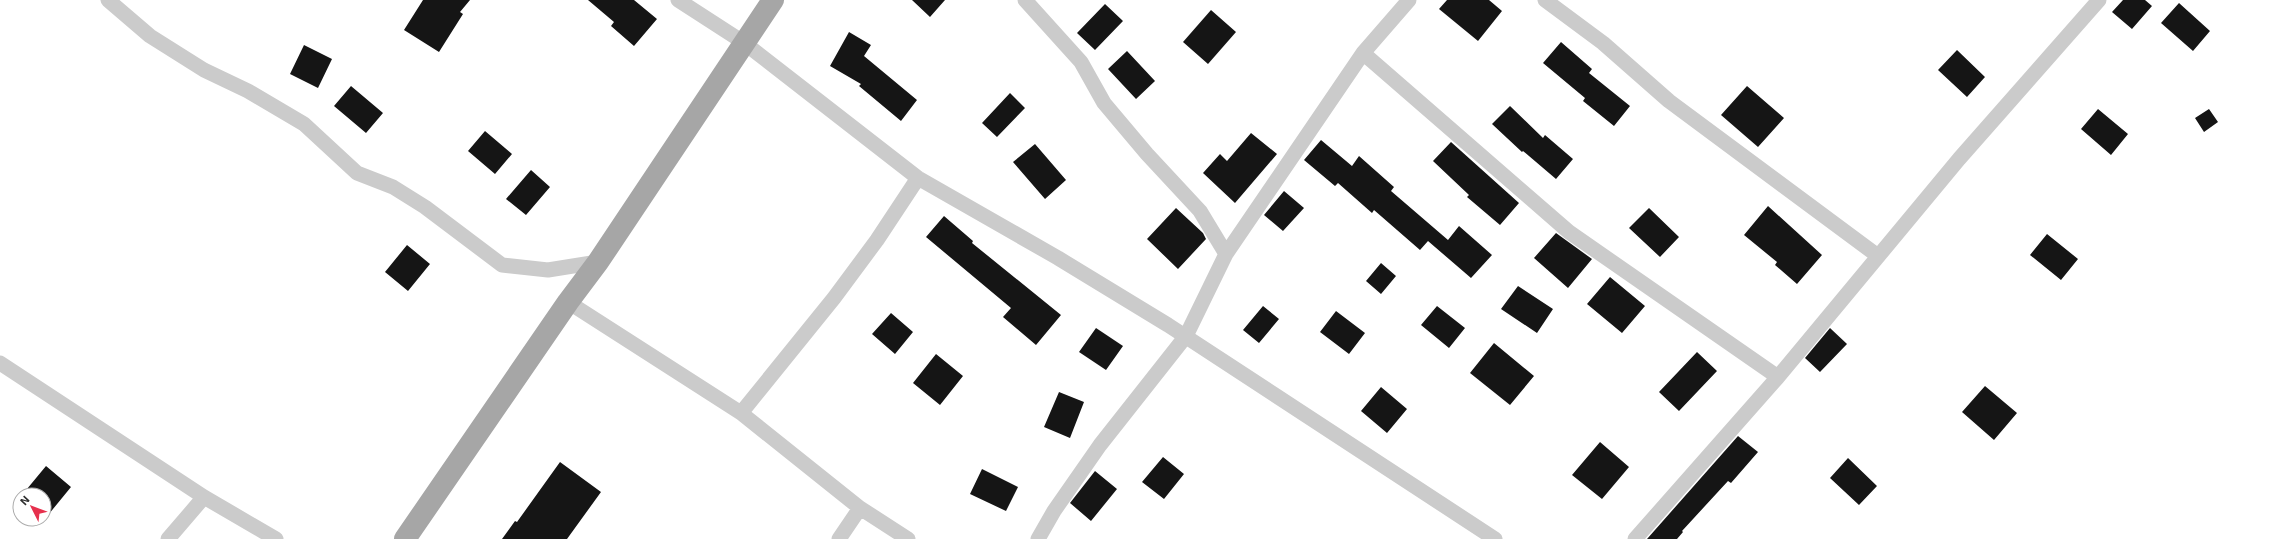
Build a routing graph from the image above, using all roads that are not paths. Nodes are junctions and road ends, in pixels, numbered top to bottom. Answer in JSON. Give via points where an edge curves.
{"nodes":[{"id":1,"x":108,"y":0,"type":"edge"},
{"id":2,"x":678,"y":0,"type":"edge"},
{"id":3,"x":773,"y":0,"type":"edge"},
{"id":4,"x":1025,"y":0,"type":"edge"},
{"id":5,"x":1409,"y":0,"type":"edge"},
{"id":6,"x":1545,"y":0,"type":"edge"},
{"id":7,"x":2099,"y":0,"type":"edge"},
{"id":8,"x":744,"y":42,"type":"junction"},
{"id":9,"x":1363,"y":53,"type":"junction"},
{"id":10,"x":918,"y":178,"type":"junction"},
{"id":11,"x":1226,"y":254,"type":"junction"},
{"id":12,"x":1878,"y":256,"type":"junction"},
{"id":13,"x":598,"y":262,"type":"junction"},
{"id":14,"x":568,"y":302,"type":"junction"},
{"id":15,"x":1186,"y":336,"type":"junction"},
{"id":16,"x":0,"y":363,"type":"edge"},
{"id":17,"x":1778,"y":377,"type":"junction"},
{"id":18,"x":741,"y":413,"type":"junction"},
{"id":19,"x":204,"y":497,"type":"junction"},
{"id":20,"x":860,"y":508,"type":"junction"},
{"id":21,"x":168,"y":539,"type":"edge"},
{"id":22,"x":276,"y":539,"type":"edge"},
{"id":23,"x":405,"y":539,"type":"edge"},
{"id":24,"x":839,"y":539,"type":"edge"},
{"id":25,"x":908,"y":539,"type":"edge"},
{"id":26,"x":1038,"y":539,"type":"edge"},
{"id":27,"x":1495,"y":539,"type":"edge"},
{"id":28,"x":1635,"y":539,"type":"edge"}],
"edges":[{"from":1,"to":13,"type":"street","via":[[150,36],[204,70],[248,91],[304,124],[357,173],[392,187],[425,207],[502,265],[548,270]]},
{"from":2,"to":8,"type":"street"},
{"from":3,"to":8,"type":"main road"},
{"from":4,"to":11,"type":"street","via":[[1081,62],[1104,103],[1142,149],[1200,211]]},
{"from":5,"to":9,"type":"street"},
{"from":6,"to":12,"type":"street","via":[[1603,43],[1669,101]]},
{"from":7,"to":12,"type":"street","via":[[1959,159]]},
{"from":8,"to":10,"type":"street"},
{"from":8,"to":13,"type":"main road"},
{"from":9,"to":11,"type":"street"},
{"from":9,"to":17,"type":"street","via":[[1569,232]]},
{"from":10,"to":15,"type":"street","via":[[1058,258]]},
{"from":10,"to":18,"type":"street","via":[[834,298]]},
{"from":11,"to":15,"type":"street"},
{"from":12,"to":17,"type":"street"},
{"from":13,"to":14,"type":"main road"},
{"from":14,"to":18,"type":"street"},
{"from":14,"to":23,"type":"main road"},
{"from":15,"to":26,"type":"street","via":[[1100,445],[1054,511]]},
{"from":15,"to":27,"type":"street"},
{"from":16,"to":19,"type":"street"},
{"from":17,"to":28,"type":"street"},
{"from":18,"to":20,"type":"street"},
{"from":19,"to":21,"type":"street"},
{"from":19,"to":22,"type":"street"},
{"from":20,"to":24,"type":"street"},
{"from":20,"to":25,"type":"street"}]}
